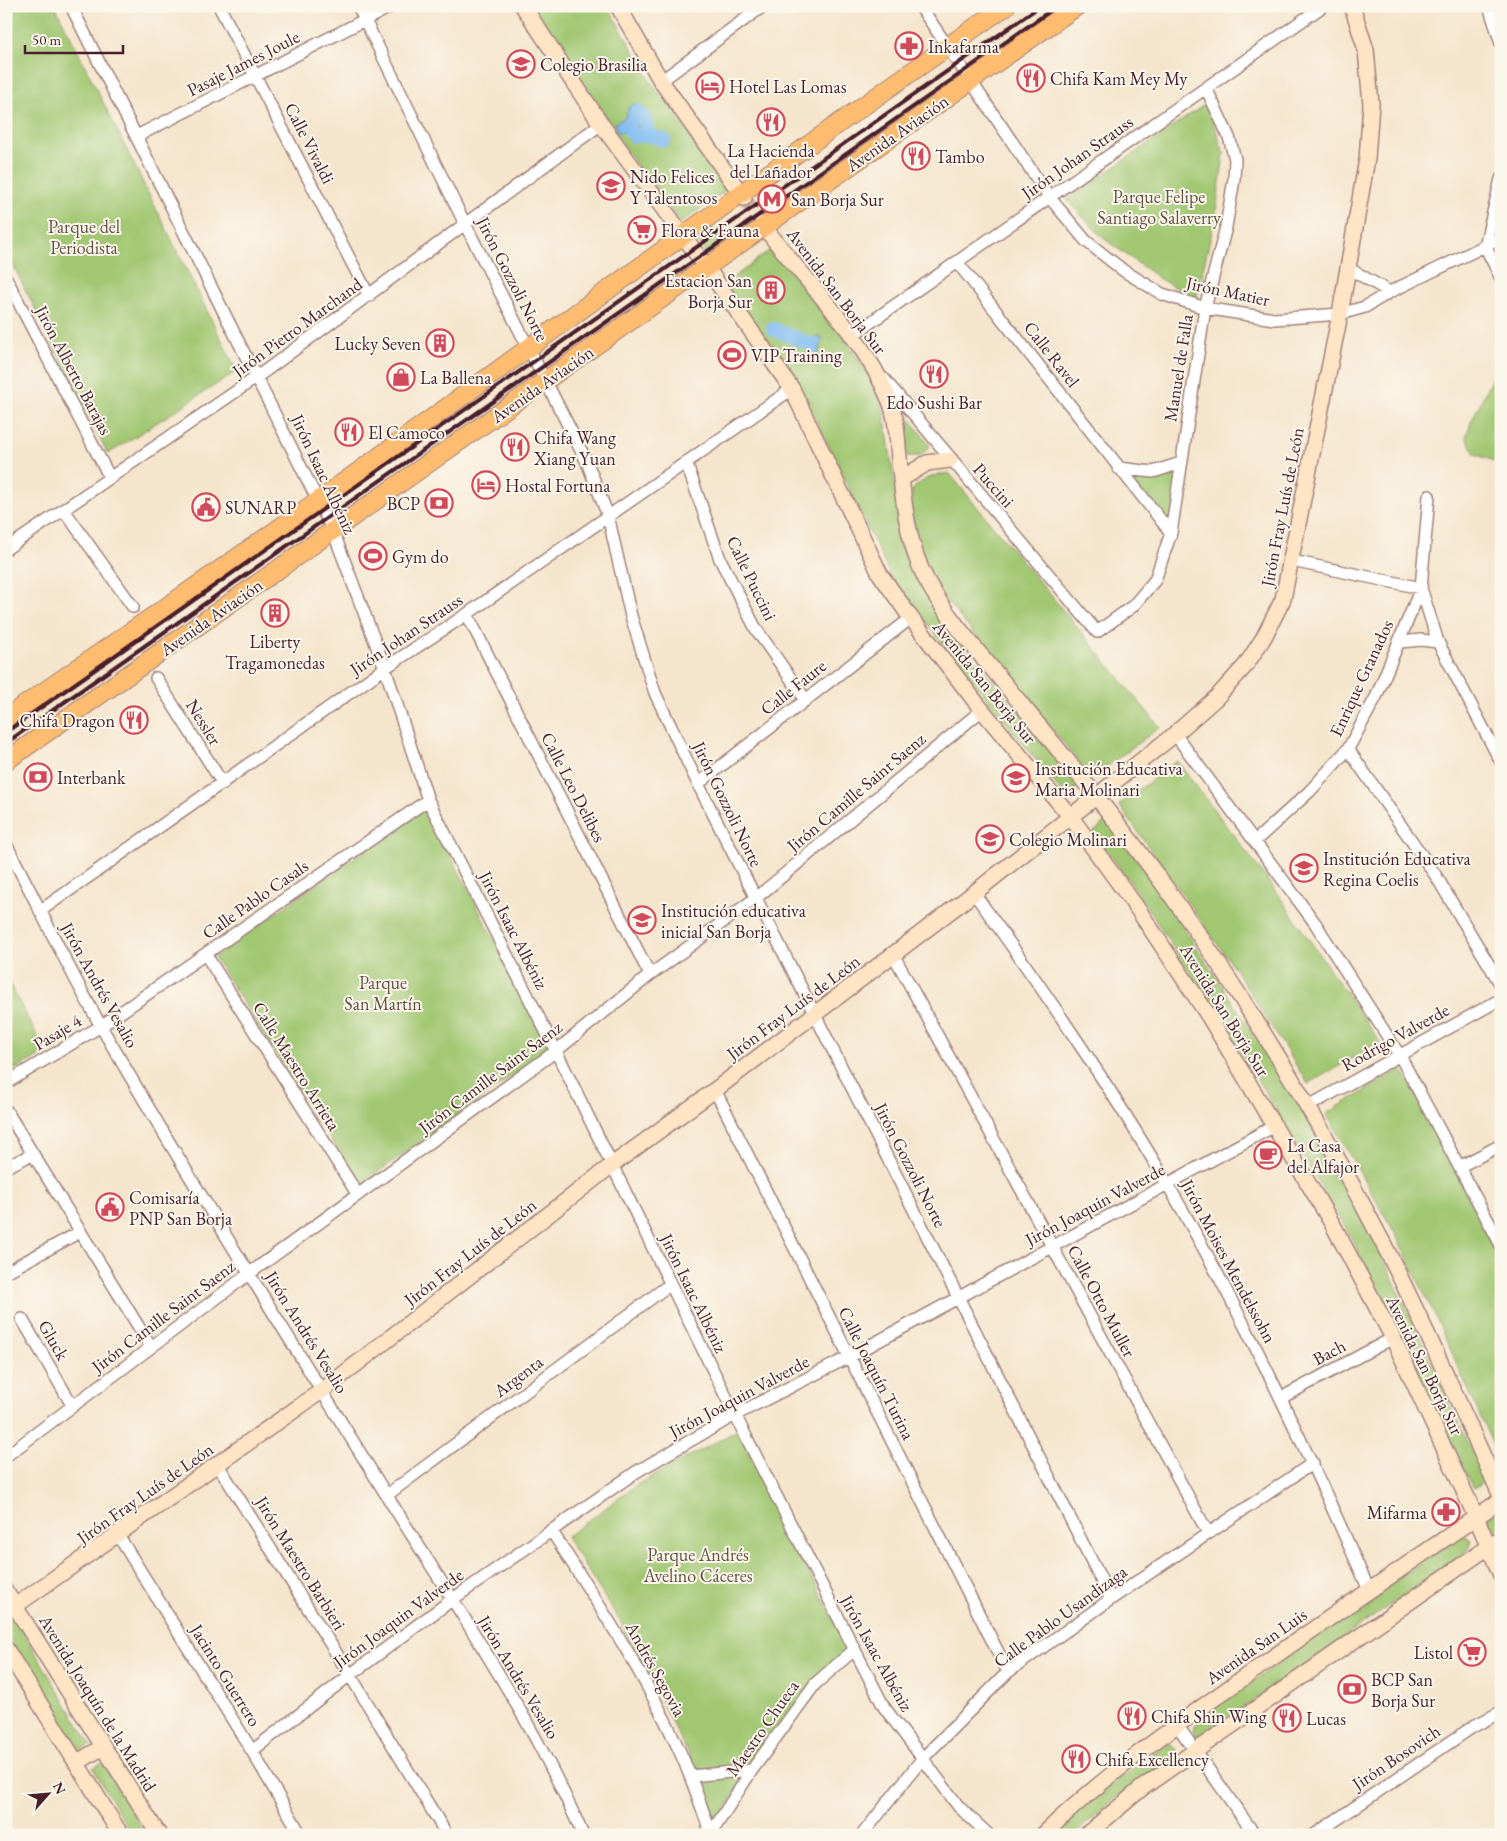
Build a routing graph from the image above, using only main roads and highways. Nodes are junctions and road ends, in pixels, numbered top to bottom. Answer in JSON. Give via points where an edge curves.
{"nodes":[{"id":1,"x":523,"y":6,"type":"edge"},
{"id":2,"x":618,"y":6,"type":"edge"},
{"id":3,"x":1006,"y":6,"type":"edge"},
{"id":4,"x":1077,"y":6,"type":"edge"},
{"id":5,"x":1352,"y":6,"type":"edge"},
{"id":6,"x":742,"y":195,"type":"junction"},
{"id":7,"x":764,"y":225,"type":"junction"},
{"id":8,"x":683,"y":235,"type":"junction"},
{"id":9,"x":707,"y":268,"type":"junction"},
{"id":10,"x":950,"y":460,"type":"road end"},
{"id":11,"x":901,"y":479,"type":"junction"},
{"id":12,"x":6,"y":718,"type":"edge"},
{"id":13,"x":6,"y":761,"type":"edge"},
{"id":14,"x":1096,"y":796,"type":"junction"},
{"id":15,"x":1070,"y":816,"type":"junction"},
{"id":16,"x":1501,"y":1496,"type":"edge"},
{"id":17,"x":1501,"y":1500,"type":"edge"},
{"id":18,"x":1476,"y":1517,"type":"junction"},
{"id":19,"x":1495,"y":1542,"type":"edge"},
{"id":20,"x":1501,"y":1575,"type":"edge"},
{"id":21,"x":6,"y":1592,"type":"edge"},
{"id":22,"x":15,"y":1606,"type":"junction"},
{"id":23,"x":6,"y":1649,"type":"edge"},
{"id":24,"x":103,"y":1747,"type":"junction"},
{"id":25,"x":76,"y":1763,"type":"junction"},
{"id":26,"x":121,"y":1835,"type":"edge"},
{"id":27,"x":159,"y":1835,"type":"edge"},
{"id":28,"x":1042,"y":1835,"type":"edge"},
{"id":29,"x":1086,"y":1835,"type":"edge"}],
"edges":[{"from":1,"to":8,"type":"main road","name":"Avenida San Borja Sur","via":[[601,124]]},
{"from":2,"to":6,"type":"main road","via":[[661,81]]},
{"from":3,"to":6,"type":"main road","name":"Avenida Aviación"},
{"from":4,"to":7,"type":"main road","name":"Avenida Aviación"},
{"from":5,"to":14,"type":"main road","name":"Jirón Fray Luís de León","via":[[1366,50],[1371,104],[1367,159],[1340,314],[1283,599],[1246,665],[1217,697]]},
{"from":6,"to":8,"type":"main road","name":"Avenida Aviación"},
{"from":7,"to":9,"type":"main road","name":"Avenida Aviación"},
{"from":7,"to":11,"type":"main road","name":"Avenida San Borja Sur","via":[[867,358],[889,399]]},
{"from":8,"to":9,"type":"main road","name":"Avenida San Borja Sur"},
{"from":8,"to":12,"type":"main road","name":"Avenida Aviación","via":[[319,500]]},
{"from":9,"to":13,"type":"main road","name":"Avenida Aviación"},
{"from":9,"to":15,"type":"main road","name":"Avenida San Borja Sur","via":[[792,389],[880,574],[982,710]]},
{"from":10,"to":11,"type":"main road","via":[[927,463]]},
{"from":11,"to":14,"type":"main road","name":"Avenida San Borja Sur","via":[[916,555],[926,579],[957,624]]},
{"from":14,"to":15,"type":"main road","name":"Jirón Fray Luís de León"},
{"from":14,"to":16,"type":"main road","name":"Avenida San Borja Sur","via":[[1201,939],[1307,1107],[1409,1295]]},
{"from":15,"to":18,"type":"main road","name":"Avenida San Borja Sur","via":[[1186,982],[1334,1225],[1393,1338]]},
{"from":15,"to":22,"type":"main road","name":"Jirón Fray Luís de León","via":[[974,893],[612,1165],[323,1390]]},
{"from":17,"to":18,"type":"main road","name":"Avenida San Luis"},
{"from":18,"to":19,"type":"main road","name":"Avenida San Borja Sur"},
{"from":18,"to":28,"type":"main road","name":"Avenida San Luis","via":[[1178,1725],[1069,1809]]},
{"from":19,"to":20,"type":"main road","name":"Avenida San Borja Sur"},
{"from":19,"to":29,"type":"main road","via":[[1142,1788]]},
{"from":21,"to":22,"type":"main road","name":"Avenida Joaquín de la Madrid"},
{"from":22,"to":24,"type":"main road","name":"Avenida Joaquín de la Madrid"},
{"from":23,"to":25,"type":"main road"},
{"from":24,"to":25,"type":"main road"},
{"from":24,"to":27,"type":"main road","name":"Avenida Joaquín de la Madrid"},
{"from":25,"to":26,"type":"main road"}]}
